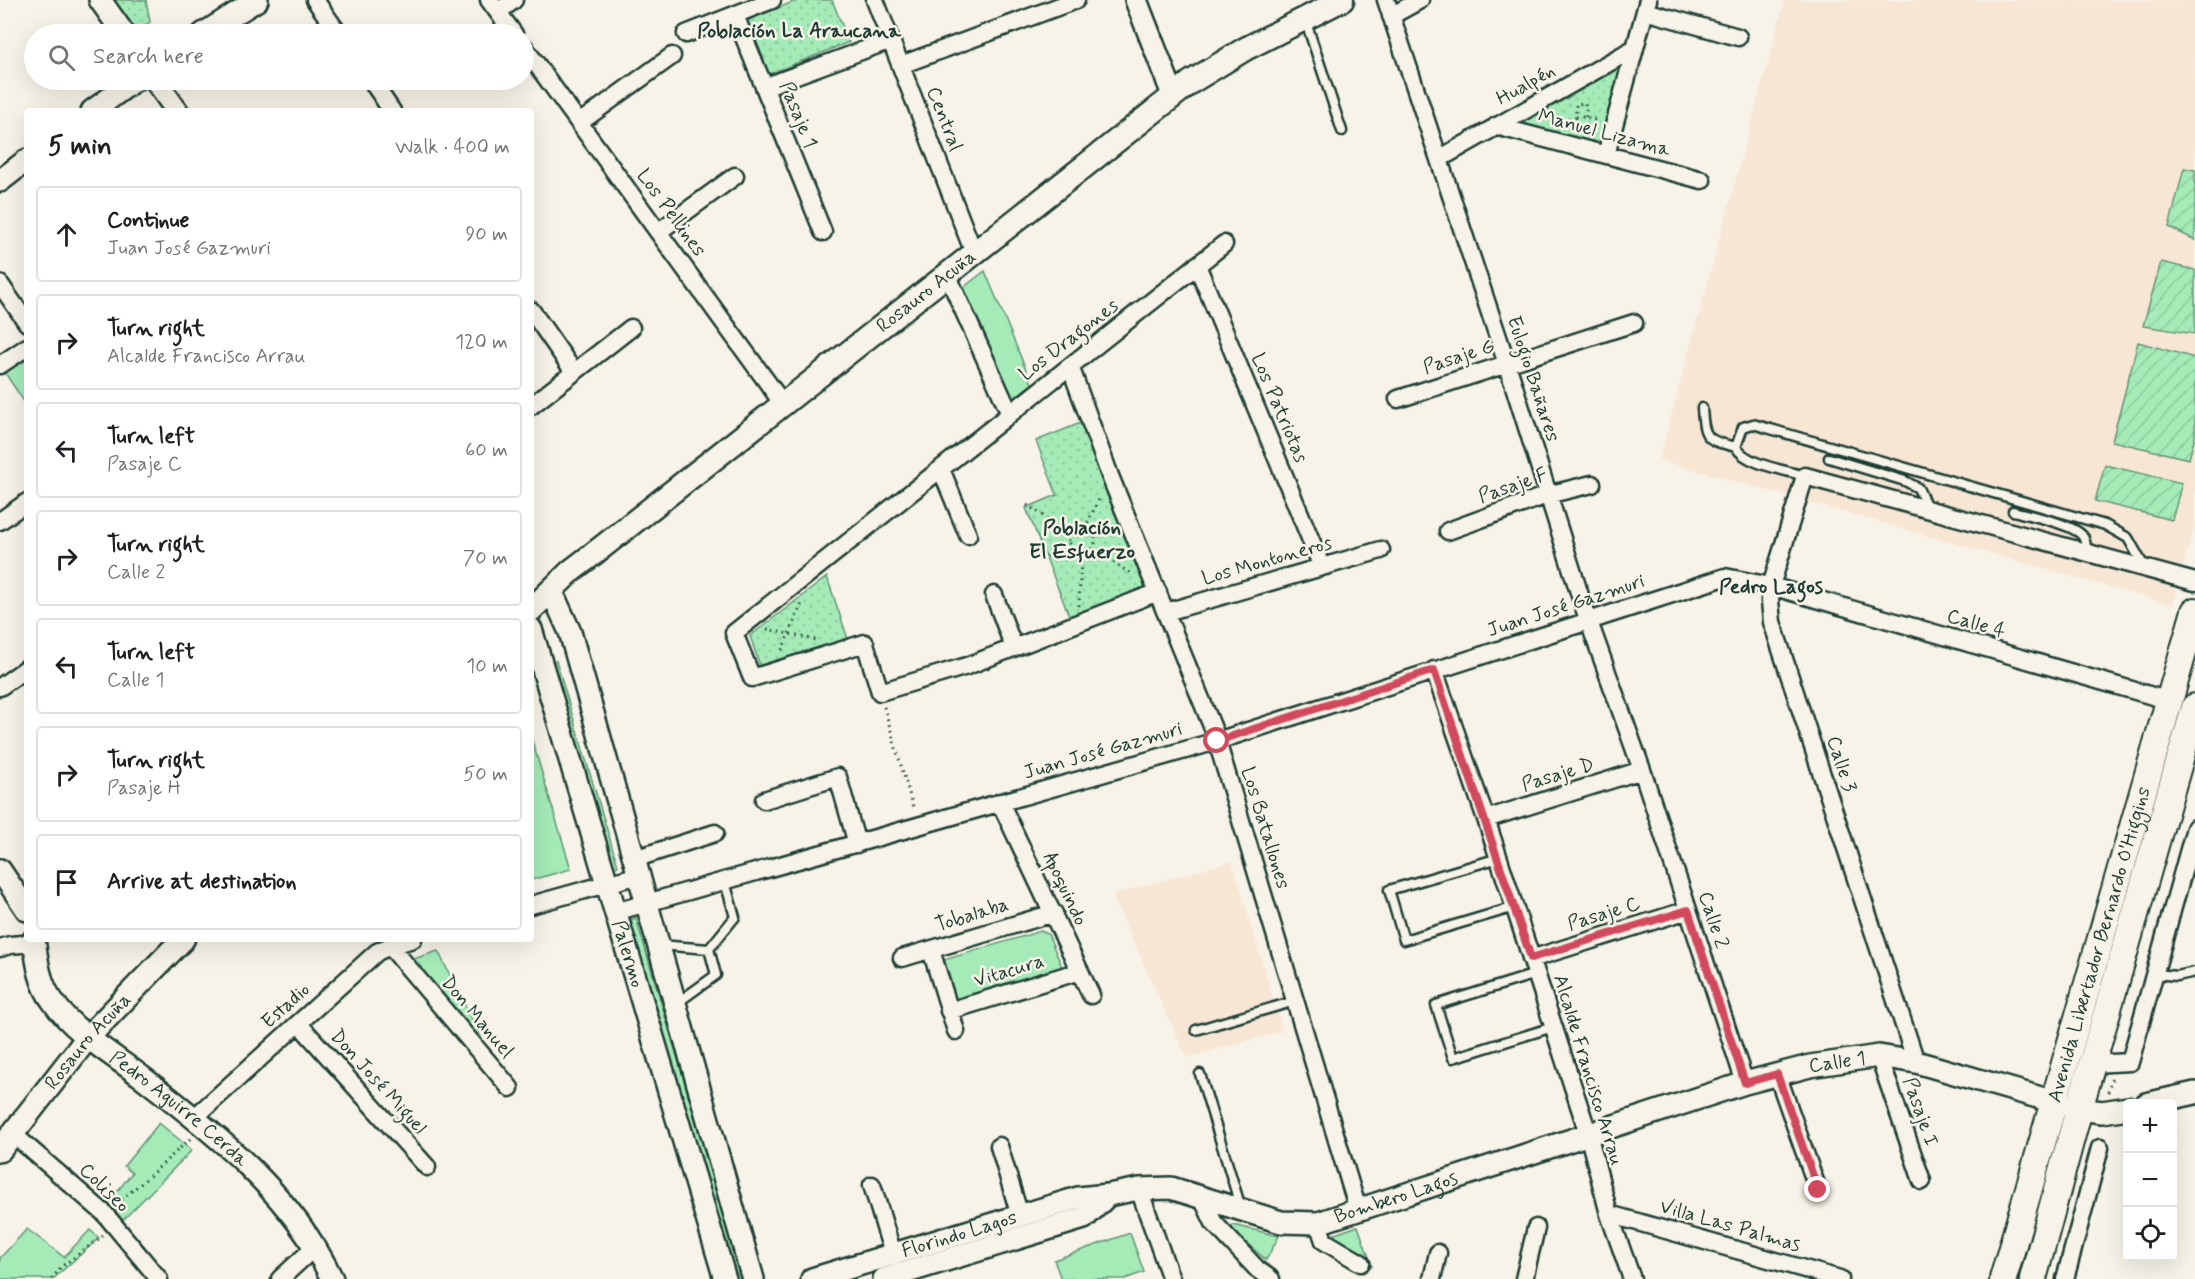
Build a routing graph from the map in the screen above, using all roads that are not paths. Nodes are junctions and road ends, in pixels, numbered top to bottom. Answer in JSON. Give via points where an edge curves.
{"nodes":[{"id":1,"x":100,"y":0,"type":"edge"},
{"id":2,"x":256,"y":0,"type":"edge"},
{"id":3,"x":315,"y":0,"type":"edge"},
{"id":4,"x":514,"y":0,"type":"edge"},
{"id":5,"x":772,"y":0,"type":"edge"},
{"id":6,"x":875,"y":0,"type":"edge"},
{"id":7,"x":1076,"y":0,"type":"edge"},
{"id":8,"x":1136,"y":0,"type":"edge"},
{"id":9,"x":1342,"y":0,"type":"edge"},
{"id":10,"x":1420,"y":0,"type":"edge"},
{"id":11,"x":493,"y":6,"type":"edge"},
{"id":12,"x":1647,"y":6,"type":"edge"},
{"id":13,"x":1388,"y":8,"type":"edge"},
{"id":14,"x":735,"y":15,"type":"junction"},
{"id":15,"x":1305,"y":19,"type":"junction"},
{"id":16,"x":117,"y":24,"type":"edge"},
{"id":17,"x":219,"y":24,"type":"edge"},
{"id":18,"x":332,"y":24,"type":"edge"},
{"id":19,"x":506,"y":24,"type":"edge"},
{"id":20,"x":686,"y":34,"type":"dead end"},
{"id":21,"x":1738,"y":37,"type":"dead end"},
{"id":22,"x":891,"y":40,"type":"junction"},
{"id":23,"x":1635,"y":48,"type":"junction"},
{"id":24,"x":672,"y":56,"type":"dead end"},
{"id":25,"x":534,"y":61,"type":"edge"},
{"id":26,"x":901,"y":65,"type":"junction"},
{"id":27,"x":764,"y":87,"type":"junction"},
{"id":28,"x":121,"y":90,"type":"edge"},
{"id":29,"x":162,"y":90,"type":"edge"},
{"id":30,"x":377,"y":90,"type":"edge"},
{"id":31,"x":1173,"y":95,"type":"junction"},
{"id":32,"x":96,"y":108,"type":"edge"},
{"id":33,"x":175,"y":108,"type":"edge"},
{"id":34,"x":390,"y":108,"type":"edge"},
{"id":35,"x":579,"y":123,"type":"junction"},
{"id":36,"x":1496,"y":126,"type":"junction"},
{"id":37,"x":1342,"y":131,"type":"dead end"},
{"id":38,"x":1606,"y":155,"type":"junction"},
{"id":39,"x":1439,"y":159,"type":"junction"},
{"id":40,"x":24,"y":162,"type":"edge"},
{"id":41,"x":735,"y":176,"type":"dead end"},
{"id":42,"x":1702,"y":180,"type":"dead end"},
{"id":43,"x":0,"y":181,"type":"edge"},
{"id":44,"x":658,"y":232,"type":"junction"},
{"id":45,"x":823,"y":232,"type":"dead end"},
{"id":46,"x":1224,"y":244,"type":"dead end"},
{"id":47,"x":974,"y":253,"type":"junction"},
{"id":48,"x":1197,"y":265,"type":"junction"},
{"id":49,"x":947,"y":274,"type":"junction"},
{"id":50,"x":0,"y":284,"type":"edge"},
{"id":51,"x":534,"y":314,"type":"edge"},
{"id":52,"x":24,"y":319,"type":"edge"},
{"id":53,"x":1635,"y":323,"type":"dead end"},
{"id":54,"x":631,"y":328,"type":"dead end"},
{"id":55,"x":24,"y":349,"type":"edge"},
{"id":56,"x":1507,"y":364,"type":"junction"},
{"id":57,"x":0,"y":365,"type":"edge"},
{"id":58,"x":1070,"y":366,"type":"junction"},
{"id":59,"x":574,"y":372,"type":"junction"},
{"id":60,"x":1398,"y":399,"type":"dead end"},
{"id":61,"x":534,"y":404,"type":"edge"},
{"id":62,"x":783,"y":404,"type":"junction"},
{"id":63,"x":1702,"y":408,"type":"dead end"},
{"id":64,"x":1010,"y":414,"type":"junction"},
{"id":65,"x":1736,"y":447,"type":"junction"},
{"id":66,"x":1829,"y":458,"type":"dead end"},
{"id":67,"x":941,"y":469,"type":"junction"},
{"id":68,"x":1805,"y":476,"type":"junction"},
{"id":69,"x":1592,"y":484,"type":"dead end"},
{"id":70,"x":1547,"y":495,"type":"junction"},
{"id":71,"x":24,"y":504,"type":"edge"},
{"id":72,"x":1928,"y":509,"type":"junction"},
{"id":73,"x":2013,"y":510,"type":"dead end"},
{"id":74,"x":0,"y":520,"type":"edge"},
{"id":75,"x":1448,"y":531,"type":"dead end"},
{"id":76,"x":968,"y":535,"type":"dead end"},
{"id":77,"x":1381,"y":550,"type":"dead end"},
{"id":78,"x":2086,"y":552,"type":"junction"},
{"id":79,"x":1323,"y":567,"type":"junction"},
{"id":80,"x":2146,"y":568,"type":"junction"},
{"id":81,"x":2195,"y":582,"type":"edge"},
{"id":82,"x":1771,"y":586,"type":"junction"},
{"id":83,"x":551,"y":590,"type":"junction"},
{"id":84,"x":1158,"y":592,"type":"junction"},
{"id":85,"x":994,"y":595,"type":"dead end"},
{"id":86,"x":534,"y":607,"type":"edge"},
{"id":87,"x":2195,"y":611,"type":"edge"},
{"id":88,"x":1166,"y":612,"type":"junction"},
{"id":89,"x":1589,"y":621,"type":"junction"},
{"id":90,"x":534,"y":639,"type":"edge"},
{"id":91,"x":1014,"y":648,"type":"junction"},
{"id":92,"x":24,"y":670,"type":"edge"},
{"id":93,"x":1434,"y":670,"type":"junction"},
{"id":94,"x":0,"y":687,"type":"edge"},
{"id":95,"x":2170,"y":701,"type":"junction"},
{"id":96,"x":2195,"y":708,"type":"edge"},
{"id":97,"x":1217,"y":741,"type":"junction"},
{"id":98,"x":1642,"y":770,"type":"junction"},
{"id":99,"x":764,"y":800,"type":"dead end"},
{"id":100,"x":1000,"y":802,"type":"junction"},
{"id":101,"x":1486,"y":819,"type":"junction"},
{"id":102,"x":2195,"y":828,"type":"edge"},
{"id":103,"x":716,"y":833,"type":"dead end"},
{"id":104,"x":857,"y":844,"type":"junction"},
{"id":105,"x":1498,"y":858,"type":"junction"},
{"id":106,"x":637,"y":867,"type":"junction"},
{"id":107,"x":0,"y":870,"type":"edge"},
{"id":108,"x":724,"y":882,"type":"junction"},
{"id":109,"x":607,"y":883,"type":"junction"},
{"id":110,"x":534,"y":904,"type":"edge"},
{"id":111,"x":647,"y":904,"type":"junction"},
{"id":112,"x":24,"y":906,"type":"edge"},
{"id":113,"x":1515,"y":908,"type":"junction"},
{"id":114,"x":1688,"y":910,"type":"junction"},
{"id":115,"x":615,"y":912,"type":"junction"},
{"id":116,"x":1054,"y":912,"type":"junction"},
{"id":117,"x":28,"y":942,"type":"edge"},
{"id":118,"x":34,"y":942,"type":"edge"},
{"id":119,"x":180,"y":942,"type":"edge"},
{"id":120,"x":403,"y":942,"type":"edge"},
{"id":121,"x":659,"y":945,"type":"junction"},
{"id":122,"x":390,"y":946,"type":"junction"},
{"id":123,"x":0,"y":948,"type":"edge"},
{"id":124,"x":709,"y":949,"type":"junction"},
{"id":125,"x":931,"y":950,"type":"junction"},
{"id":126,"x":903,"y":958,"type":"dead end"},
{"id":127,"x":1534,"y":966,"type":"junction"},
{"id":128,"x":1080,"y":971,"type":"junction"},
{"id":129,"x":2195,"y":972,"type":"edge"},
{"id":130,"x":2155,"y":974,"type":"junction"},
{"id":131,"x":1091,"y":994,"type":"dead end"},
{"id":132,"x":1295,"y":1001,"type":"junction"},
{"id":133,"x":675,"y":1004,"type":"junction"},
{"id":134,"x":950,"y":1011,"type":"junction"},
{"id":135,"x":298,"y":1024,"type":"junction"},
{"id":136,"x":1554,"y":1027,"type":"junction"},
{"id":137,"x":1196,"y":1030,"type":"dead end"},
{"id":138,"x":956,"y":1031,"type":"dead end"},
{"id":139,"x":88,"y":1037,"type":"junction"},
{"id":140,"x":1879,"y":1056,"type":"junction"},
{"id":141,"x":1916,"y":1062,"type":"junction"},
{"id":142,"x":2092,"y":1064,"type":"junction"},
{"id":143,"x":1200,"y":1074,"type":"dead end"},
{"id":144,"x":1777,"y":1074,"type":"junction"},
{"id":145,"x":1745,"y":1083,"type":"junction"},
{"id":146,"x":510,"y":1088,"type":"dead end"},
{"id":147,"x":2195,"y":1093,"type":"edge"},
{"id":148,"x":2168,"y":1099,"type":"edge"},
{"id":149,"x":2054,"y":1101,"type":"junction"},
{"id":150,"x":2079,"y":1109,"type":"junction"},
{"id":151,"x":2123,"y":1109,"type":"edge"},
{"id":152,"x":194,"y":1126,"type":"junction"},
{"id":153,"x":1588,"y":1133,"type":"junction"},
{"id":154,"x":7,"y":1142,"type":"edge"},
{"id":155,"x":999,"y":1146,"type":"dead end"},
{"id":156,"x":2100,"y":1148,"type":"dead end"},
{"id":157,"x":427,"y":1167,"type":"dead end"},
{"id":158,"x":1922,"y":1181,"type":"dead end"},
{"id":159,"x":872,"y":1185,"type":"dead end"},
{"id":160,"x":1139,"y":1189,"type":"junction"},
{"id":161,"x":1818,"y":1190,"type":"dead end"},
{"id":162,"x":2058,"y":1190,"type":"junction"},
{"id":163,"x":1108,"y":1195,"type":"junction"},
{"id":164,"x":1201,"y":1196,"type":"junction"},
{"id":165,"x":2084,"y":1208,"type":"junction"},
{"id":166,"x":1242,"y":1209,"type":"junction"},
{"id":167,"x":1358,"y":1210,"type":"junction"},
{"id":168,"x":1609,"y":1214,"type":"junction"},
{"id":169,"x":1020,"y":1216,"type":"junction"},
{"id":170,"x":1318,"y":1223,"type":"junction"},
{"id":171,"x":1536,"y":1228,"type":"dead end"},
{"id":172,"x":315,"y":1247,"type":"junction"},
{"id":173,"x":1438,"y":1253,"type":"dead end"},
{"id":174,"x":893,"y":1254,"type":"junction"},
{"id":175,"x":1361,"y":1263,"type":"dead end"},
{"id":176,"x":895,"y":1278,"type":"edge"},
{"id":177,"x":159,"y":1279,"type":"edge"},
{"id":178,"x":280,"y":1279,"type":"edge"},
{"id":179,"x":332,"y":1279,"type":"edge"},
{"id":180,"x":725,"y":1279,"type":"edge"},
{"id":181,"x":753,"y":1279,"type":"edge"},
{"id":182,"x":812,"y":1279,"type":"edge"},
{"id":183,"x":1171,"y":1279,"type":"edge"},
{"id":184,"x":1271,"y":1279,"type":"edge"},
{"id":185,"x":1432,"y":1279,"type":"edge"},
{"id":186,"x":1524,"y":1279,"type":"edge"},
{"id":187,"x":1632,"y":1279,"type":"edge"},
{"id":188,"x":1840,"y":1279,"type":"edge"},
{"id":189,"x":2003,"y":1279,"type":"edge"},
{"id":190,"x":2033,"y":1279,"type":"edge"},
{"id":191,"x":2065,"y":1279,"type":"edge"}],
"edges":[{"from":1,"to":16,"type":"street"},
{"from":2,"to":17,"type":"street"},
{"from":3,"to":18,"type":"street"},
{"from":4,"to":11,"type":"street"},
{"from":5,"to":14,"type":"street"},
{"from":6,"to":22,"type":"street","name":"Central"},
{"from":7,"to":26,"type":"street"},
{"from":8,"to":31,"type":"street"},
{"from":9,"to":15,"type":"main road","name":"Rosauro Acuña"},
{"from":10,"to":13,"type":"street"},
{"from":11,"to":19,"type":"street"},
{"from":12,"to":21,"type":"street"},
{"from":12,"to":23,"type":"street"},
{"from":13,"to":39,"type":"street","name":"Eulogio Bañares"},
{"from":14,"to":20,"type":"street"},
{"from":14,"to":27,"type":"street","name":"Pasaje 1"},
{"from":15,"to":31,"type":"main road","name":"Rosauro Acuña","via":[[1212,67]]},
{"from":15,"to":37,"type":"lane"},
{"from":22,"to":26,"type":"street","name":"Central"},
{"from":22,"to":27,"type":"street"},
{"from":23,"to":36,"type":"street","name":"Hualpén"},
{"from":23,"to":38,"type":"street"},
{"from":24,"to":35,"type":"street"},
{"from":25,"to":35,"type":"street","name":"Los Pellines"},
{"from":26,"to":47,"type":"street","name":"Central"},
{"from":27,"to":45,"type":"street","name":"Pasaje 1"},
{"from":28,"to":32,"type":"street"},
{"from":29,"to":33,"type":"street"},
{"from":30,"to":34,"type":"street"},
{"from":31,"to":47,"type":"main road","name":"Rosauro Acuña"},
{"from":35,"to":44,"type":"street","name":"Los Pellines"},
{"from":36,"to":38,"type":"street","name":"Manuel Lizama"},
{"from":36,"to":39,"type":"street","name":"Hualpén"},
{"from":38,"to":42,"type":"street","name":"Manuel Lizama"},
{"from":39,"to":56,"type":"street","name":"Eulogio Bañares"},
{"from":40,"to":43,"type":"street"},
{"from":41,"to":44,"type":"street"},
{"from":44,"to":62,"type":"street","name":"Los Pellines"},
{"from":46,"to":48,"type":"street","name":"Los Dragones"},
{"from":47,"to":49,"type":"main road","name":"Rosauro Acuña"},
{"from":48,"to":58,"type":"street","name":"Los Dragones"},
{"from":48,"to":79,"type":"street","name":"Los Patriotas"},
{"from":49,"to":62,"type":"main road","name":"Rosauro Acuña"},
{"from":49,"to":64,"type":"street"},
{"from":50,"to":52,"type":"street"},
{"from":51,"to":59,"type":"street"},
{"from":53,"to":56,"type":"street","name":"Pasaje G"},
{"from":54,"to":59,"type":"street"},
{"from":55,"to":57,"type":"street"},
{"from":56,"to":60,"type":"street","name":"Pasaje G"},
{"from":56,"to":70,"type":"street","name":"Eulogio Bañares"},
{"from":58,"to":64,"type":"street","name":"Los Dragones"},
{"from":58,"to":84,"type":"street","name":"Los Batallones"},
{"from":59,"to":61,"type":"street"},
{"from":62,"to":83,"type":"main road","name":"Rosauro Acuña"},
{"from":63,"to":65,"type":"lane","via":[[1703,429],[1712,441]]},
{"from":64,"to":67,"type":"street","name":"Los Dragones"},
{"from":65,"to":68,"type":"lane","via":[[1740,454],[1754,461]]},
{"from":65,"to":80,"type":"lane","via":[[1743,427],[1753,424],[2104,525],[2128,538]]},
{"from":66,"to":72,"type":"lane","via":[[1905,481],[1917,488]]},
{"from":67,"to":76,"type":"street"},
{"from":67,"to":91,"type":"street","name":"Los Dragones","via":[[740,628],[752,678],[865,643],[880,692]]},
{"from":68,"to":72,"type":"street"},
{"from":68,"to":82,"type":"street","name":"Calle 3"},
{"from":69,"to":70,"type":"street","name":"Pasaje F"},
{"from":70,"to":75,"type":"street","name":"Pasaje F"},
{"from":70,"to":89,"type":"street","name":"Eulogio Bañares"},
{"from":71,"to":74,"type":"street"},
{"from":72,"to":78,"type":"street"},
{"from":73,"to":78,"type":"lane","via":[[2078,532],[2084,538]]},
{"from":77,"to":79,"type":"street","name":"Los Montoneros"},
{"from":78,"to":80,"type":"street"},
{"from":79,"to":88,"type":"street","name":"Los Montoneros"},
{"from":80,"to":81,"type":"street"},
{"from":82,"to":89,"type":"street","name":"Juan José Gazmuri","via":[[1725,577]]},
{"from":82,"to":95,"type":"street","name":"Calle 4"},
{"from":82,"to":141,"type":"street","name":"Calle 3","via":[[1772,622]]},
{"from":83,"to":86,"type":"main road","name":"Rosauro Acuña"},
{"from":83,"to":106,"type":"street","name":"Palermo","via":[[570,632]]},
{"from":84,"to":88,"type":"street","name":"Los Batallones"},
{"from":84,"to":91,"type":"street"},
{"from":85,"to":91,"type":"street"},
{"from":87,"to":95,"type":"main road","name":"Avenida Libertador Bernardo O'Higgins"},
{"from":88,"to":97,"type":"street","name":"Los Batallones"},
{"from":89,"to":93,"type":"street","name":"Juan José Gazmuri"},
{"from":89,"to":98,"type":"street","name":"Eulogio Bañares"},
{"from":90,"to":109,"type":"street","name":"Palermo"},
{"from":92,"to":94,"type":"street"},
{"from":93,"to":97,"type":"street","name":"Juan José Gazmuri"},
{"from":93,"to":101,"type":"street","name":"Alcalde Francisco Arrau"},
{"from":95,"to":149,"type":"main road","name":"Avenida Libertador Bernardo O'Higgins"},
{"from":96,"to":142,"type":"main road","name":"Avenida Libertador Bernardo O'Higgins"},
{"from":97,"to":100,"type":"street","name":"Juan José Gazmuri"},
{"from":97,"to":132,"type":"street","name":"Los Batallones"},
{"from":98,"to":101,"type":"street","name":"Pasaje D"},
{"from":98,"to":114,"type":"street","name":"Calle 2"},
{"from":99,"to":104,"type":"street","via":[[838,777]]},
{"from":100,"to":104,"type":"street","name":"Juan José Gazmuri"},
{"from":100,"to":116,"type":"street","name":"Apoquindo"},
{"from":101,"to":105,"type":"street","name":"Alcalde Francisco Arrau"},
{"from":102,"to":130,"type":"street","name":"Avenida Libertador Bernardo O'Higgins"},
{"from":103,"to":106,"type":"street"},
{"from":104,"to":108,"type":"street","name":"Juan José Gazmuri"},
{"from":105,"to":113,"type":"street","name":"Alcalde Francisco Arrau"},
{"from":105,"to":113,"type":"lane","via":[[1389,890],[1404,940]]},
{"from":106,"to":109,"type":"street"},
{"from":106,"to":111,"type":"street","name":"Palermo"},
{"from":107,"to":112,"type":"street"},
{"from":108,"to":111,"type":"street","name":"Juan José Gazmuri"},
{"from":108,"to":124,"type":"lane","via":[[735,917]]},
{"from":109,"to":110,"type":"street"},
{"from":109,"to":115,"type":"street","name":"Palermo"},
{"from":111,"to":115,"type":"street","name":"Juan José Gazmuri"},
{"from":111,"to":121,"type":"street","name":"Palermo"},
{"from":113,"to":127,"type":"street","name":"Alcalde Francisco Arrau"},
{"from":114,"to":127,"type":"street","name":"Pasaje C"},
{"from":114,"to":145,"type":"street","name":"Calle 2"},
{"from":115,"to":180,"type":"street","name":"Palermo"},
{"from":116,"to":125,"type":"street","name":"Tobalaba"},
{"from":116,"to":128,"type":"street","name":"Apoquindo"},
{"from":117,"to":123,"type":"street"},
{"from":118,"to":139,"type":"street","name":"Pedro Aguirre Cerda","via":[[48,994]]},
{"from":119,"to":139,"type":"main road","name":"Rosauro Acuña"},
{"from":120,"to":122,"type":"street","name":"Estadio"},
{"from":121,"to":124,"type":"lane"},
{"from":121,"to":133,"type":"street","name":"Palermo"},
{"from":122,"to":135,"type":"street","name":"Estadio","via":[[377,952]]},
{"from":122,"to":146,"type":"street","name":"Don Manuel"},
{"from":124,"to":133,"type":"lane","via":[[716,975]]},
{"from":125,"to":126,"type":"street","name":"Tobalaba"},
{"from":125,"to":134,"type":"street"},
{"from":127,"to":136,"type":"street","name":"Alcalde Francisco Arrau"},
{"from":127,"to":136,"type":"lane","via":[[1436,1005],[1453,1058]]},
{"from":128,"to":131,"type":"street","name":"Apoquindo"},
{"from":128,"to":134,"type":"street","name":"Vitacura"},
{"from":129,"to":130,"type":"lane","via":[[2177,976]]},
{"from":130,"to":142,"type":"street","name":"Avenida Libertador Bernardo O'Higgins","via":[[2130,1062]]},
{"from":132,"to":137,"type":"lane"},
{"from":132,"to":167,"type":"street","name":"Los Batallones"},
{"from":133,"to":181,"type":"street","name":"Palermo"},
{"from":134,"to":138,"type":"street"},
{"from":135,"to":152,"type":"street","name":"Estadio"},
{"from":135,"to":157,"type":"street","name":"Don José Miguel"},
{"from":136,"to":153,"type":"street","name":"Alcalde Francisco Arrau"},
{"from":139,"to":152,"type":"street","name":"Pedro Aguirre Cerda"},
{"from":139,"to":154,"type":"main road","name":"Rosauro Acuña"},
{"from":140,"to":141,"type":"street","name":"Calle 1"},
{"from":140,"to":144,"type":"street","name":"Calle 1"},
{"from":140,"to":158,"type":"street","name":"Pasaje I"},
{"from":141,"to":149,"type":"street","name":"Calle 1"},
{"from":142,"to":150,"type":"main road","name":"Avenida Libertador Bernardo O'Higgins"},
{"from":143,"to":166,"type":"lane"},
{"from":144,"to":145,"type":"street","name":"Calle 1"},
{"from":144,"to":161,"type":"street"},
{"from":145,"to":153,"type":"street","name":"Calle 1"},
{"from":147,"to":148,"type":"street"},
{"from":149,"to":150,"type":"street","name":"Calle 1"},
{"from":149,"to":189,"type":"main road","name":"Avenida Libertador Bernardo O'Higgins"},
{"from":150,"to":151,"type":"street","name":"Calle 1","via":[[2102,1112]]},
{"from":150,"to":162,"type":"main road","name":"Avenida Libertador Bernardo O'Higgins"},
{"from":152,"to":172,"type":"street","name":"Pedro Aguirre Cerda","via":[[230,1148]]},
{"from":153,"to":167,"type":"street","name":"Bombero Lagos"},
{"from":153,"to":168,"type":"street","name":"Alcalde Francisco Arrau"},
{"from":154,"to":177,"type":"street","name":"Coliseo","via":[[109,1220]]},
{"from":155,"to":169,"type":"street"},
{"from":156,"to":165,"type":"street"},
{"from":159,"to":174,"type":"street"},
{"from":160,"to":163,"type":"street","name":"Florindo Lagos"},
{"from":160,"to":164,"type":"street","name":"Florindo Lagos","via":[[1171,1188]]},
{"from":160,"to":183,"type":"street"},
{"from":162,"to":165,"type":"street"},
{"from":162,"to":190,"type":"main road","name":"Avenida Libertador Bernardo O'Higgins"},
{"from":163,"to":169,"type":"street","name":"Florindo Lagos","via":[[1078,1198]]},
{"from":163,"to":176,"type":"street","name":"Florindo Lagos","via":[[1084,1218]]},
{"from":164,"to":166,"type":"street","name":"Bombero Lagos"},
{"from":164,"to":184,"type":"street","via":[[1214,1223]]},
{"from":165,"to":191,"type":"street"},
{"from":166,"to":170,"type":"street","name":"Bombero Lagos","via":[[1281,1222]]},
{"from":167,"to":170,"type":"street","name":"Bombero Lagos"},
{"from":168,"to":187,"type":"street","name":"Alcalde Francisco Arrau"},
{"from":168,"to":188,"type":"street","name":"Villa Las Palmas"},
{"from":169,"to":174,"type":"street","name":"Florindo Lagos"},
{"from":170,"to":175,"type":"street","via":[[1324,1241]]},
{"from":171,"to":186,"type":"street"},
{"from":172,"to":178,"type":"street"},
{"from":172,"to":179,"type":"street","name":"Pedro Aguirre Cerda"},
{"from":173,"to":185,"type":"street"},
{"from":174,"to":182,"type":"street","name":"Florindo Lagos"}]}
